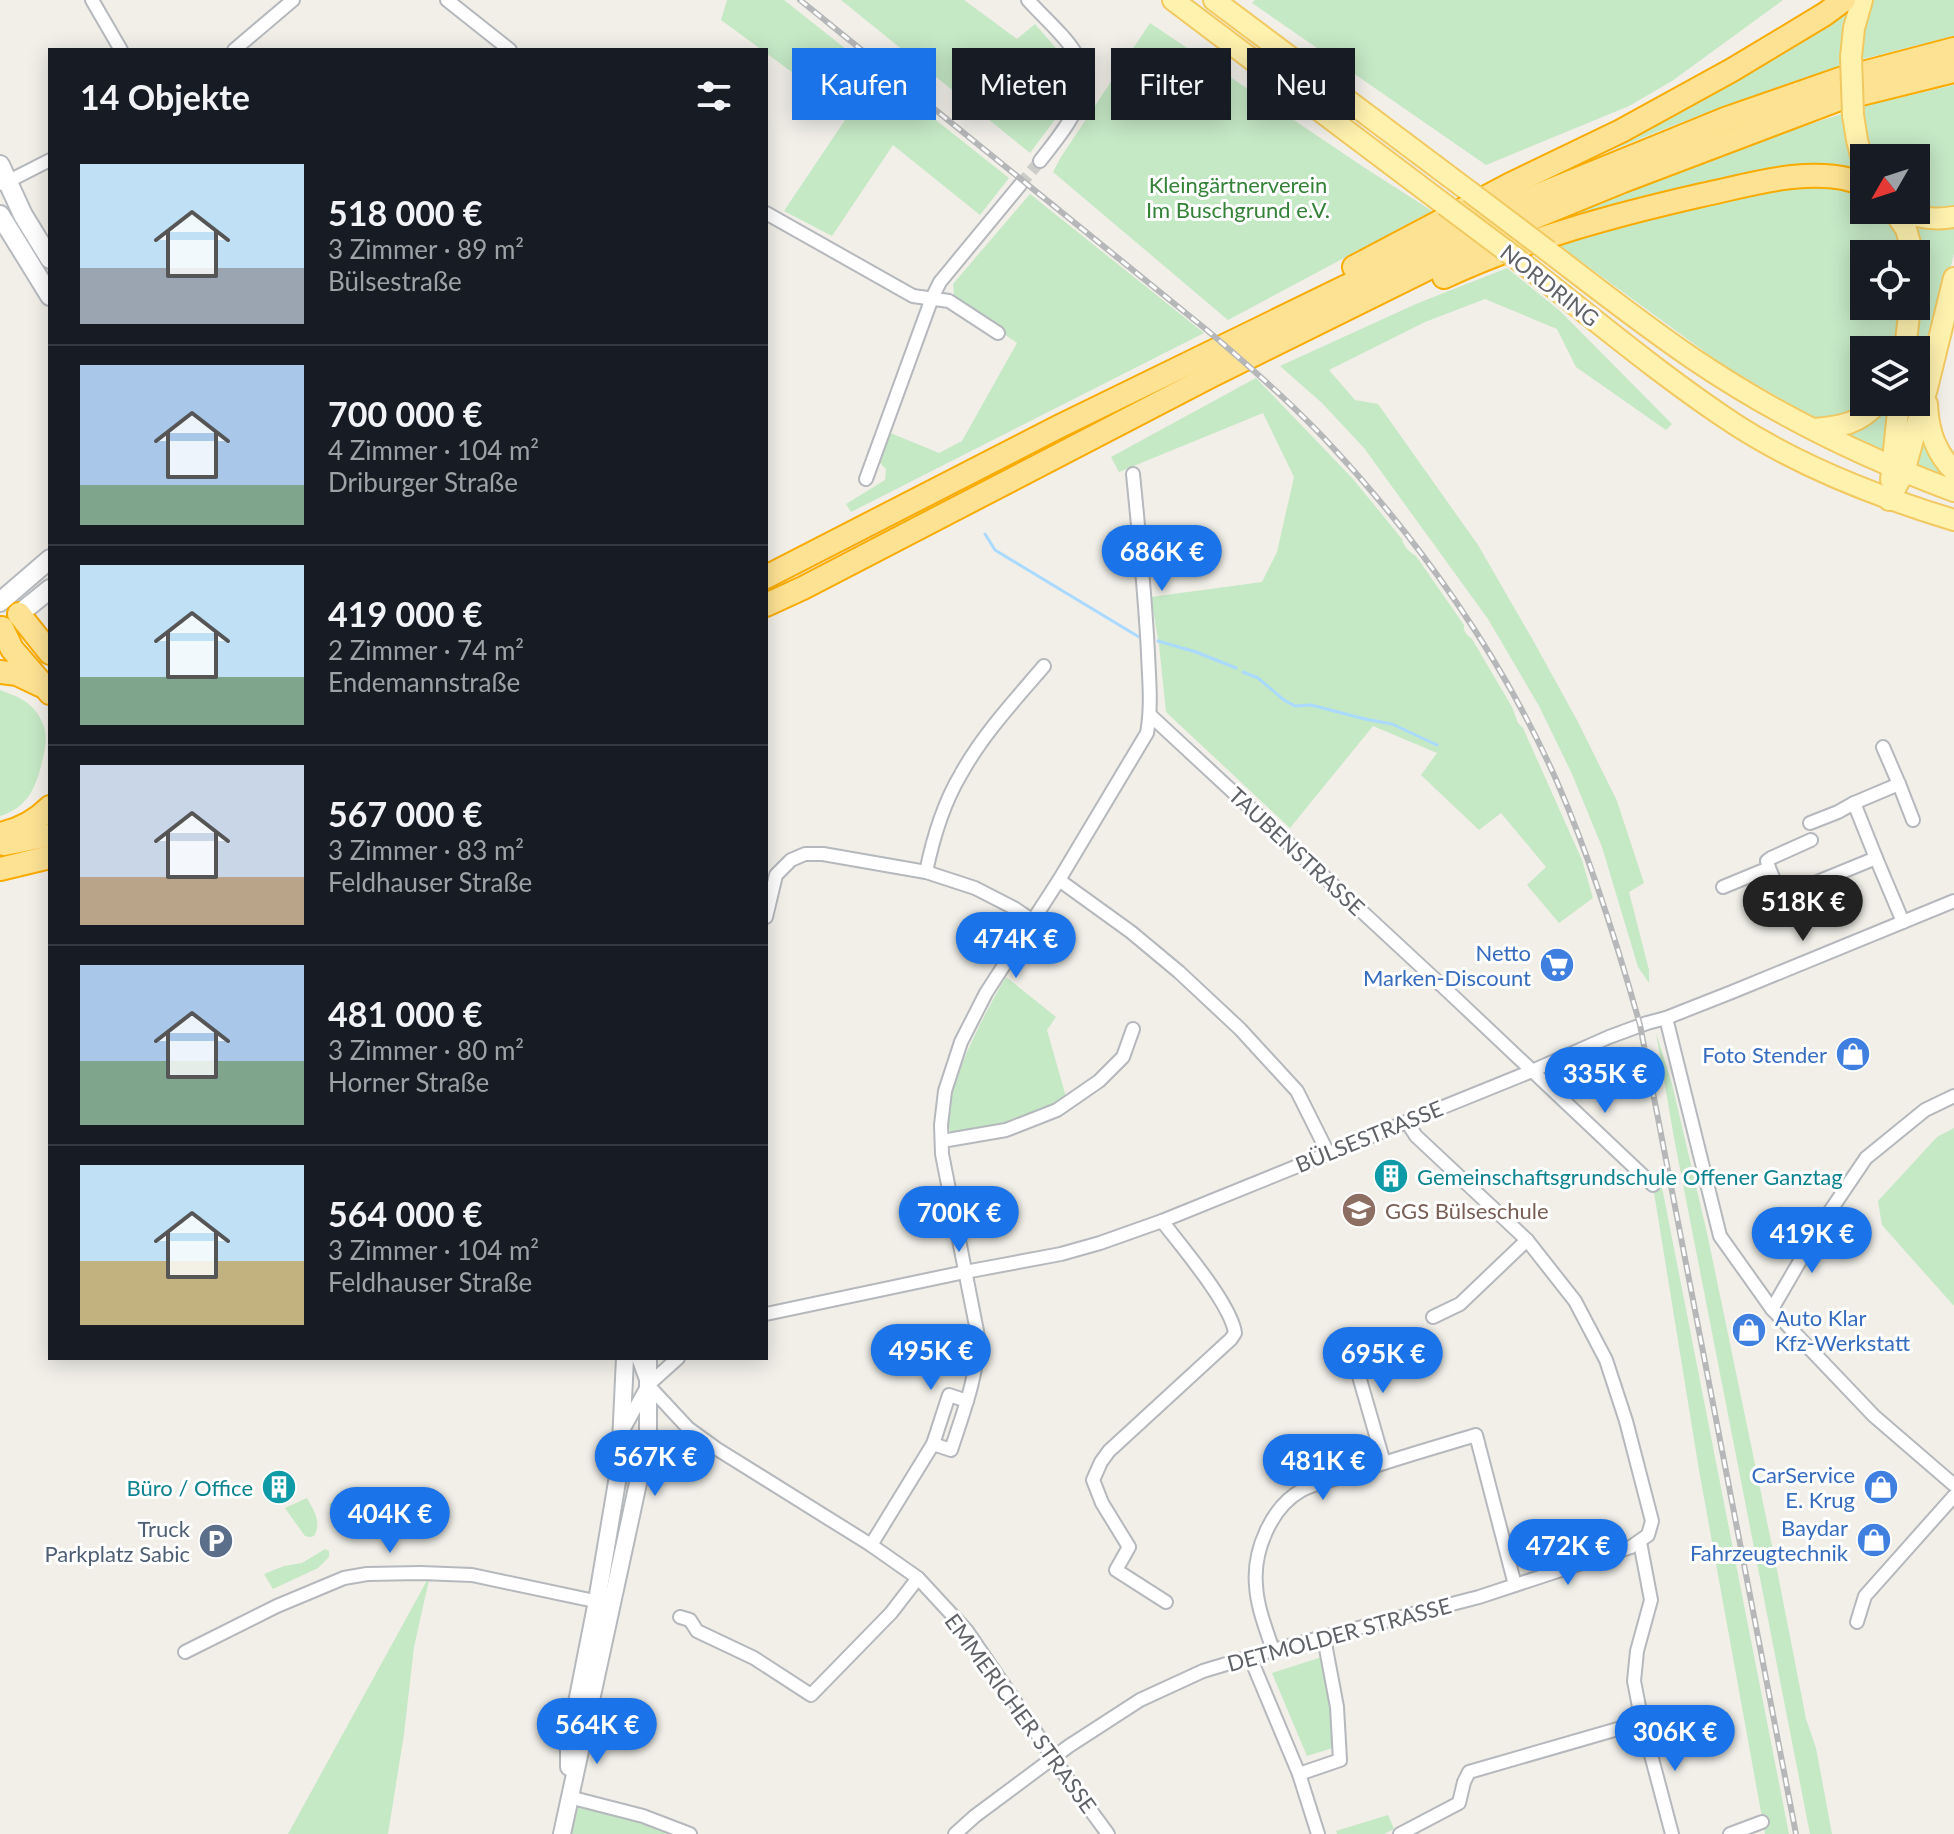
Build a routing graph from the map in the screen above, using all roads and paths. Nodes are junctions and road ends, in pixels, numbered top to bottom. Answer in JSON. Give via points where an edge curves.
{"nodes":[{"id":1,"x":293,"y":0,"type":"edge"},
{"id":2,"x":447,"y":0,"type":"edge"},
{"id":3,"x":1028,"y":0,"type":"edge"},
{"id":4,"x":1173,"y":0,"type":"edge"},
{"id":5,"x":1214,"y":0,"type":"edge"},
{"id":6,"x":1844,"y":0,"type":"edge"},
{"id":7,"x":1862,"y":0,"type":"edge"},
{"id":8,"x":94,"y":1,"type":"edge"},
{"id":9,"x":120,"y":48,"type":"edge"},
{"id":10,"x":236,"y":48,"type":"edge"},
{"id":11,"x":507,"y":48,"type":"edge"},
{"id":12,"x":1954,"y":49,"type":"edge"},
{"id":13,"x":1954,"y":71,"type":"edge"},
{"id":14,"x":1858,"y":144,"type":"edge"},
{"id":15,"x":48,"y":161,"type":"edge"},
{"id":16,"x":1040,"y":161,"type":"tunnel mouth"},
{"id":17,"x":3,"y":178,"type":"edge"},
{"id":18,"x":1850,"y":181,"type":"edge"},
{"id":19,"x":1020,"y":185,"type":"tunnel mouth"},
{"id":20,"x":768,"y":214,"type":"edge"},
{"id":21,"x":0,"y":215,"type":"edge"},
{"id":22,"x":1954,"y":217,"type":"edge"},
{"id":23,"x":1930,"y":219,"type":"edge"},
{"id":24,"x":48,"y":256,"type":"edge"},
{"id":25,"x":1954,"y":278,"type":"edge"},
{"id":26,"x":48,"y":293,"type":"edge"},
{"id":27,"x":932,"y":298,"type":"junction"},
{"id":28,"x":998,"y":333,"type":"dead end"},
{"id":29,"x":1220,"y":349,"type":"junction"},
{"id":30,"x":1211,"y":376,"type":"junction"},
{"id":31,"x":1930,"y":376,"type":"edge"},
{"id":32,"x":1864,"y":416,"type":"edge"},
{"id":33,"x":1899,"y":416,"type":"edge"},
{"id":34,"x":1917,"y":416,"type":"edge"},
{"id":35,"x":1927,"y":416,"type":"edge"},
{"id":36,"x":1813,"y":429,"type":"junction"},
{"id":37,"x":1898,"y":470,"type":"junction"},
{"id":38,"x":1954,"y":471,"type":"edge"},
{"id":39,"x":1133,"y":474,"type":"dead end"},
{"id":40,"x":866,"y":479,"type":"dead end"},
{"id":41,"x":1954,"y":491,"type":"edge"},
{"id":42,"x":1889,"y":500,"type":"junction"},
{"id":43,"x":1954,"y":520,"type":"edge"},
{"id":44,"x":48,"y":561,"type":"edge"},
{"id":45,"x":768,"y":576,"type":"edge"},
{"id":46,"x":48,"y":590,"type":"edge"},
{"id":47,"x":768,"y":604,"type":"edge"},
{"id":48,"x":4,"y":616,"type":"edge"},
{"id":49,"x":48,"y":651,"type":"edge"},
{"id":50,"x":1044,"y":666,"type":"dead end"},
{"id":51,"x":0,"y":672,"type":"edge"},
{"id":52,"x":48,"y":691,"type":"edge"},
{"id":53,"x":48,"y":691,"type":"edge"},
{"id":54,"x":1150,"y":715,"type":"junction"},
{"id":55,"x":1883,"y":747,"type":"dead end"},
{"id":56,"x":1899,"y":784,"type":"junction"},
{"id":57,"x":1854,"y":803,"type":"junction"},
{"id":58,"x":48,"y":809,"type":"edge"},
{"id":59,"x":1913,"y":820,"type":"dead end"},
{"id":60,"x":1810,"y":823,"type":"dead end"},
{"id":61,"x":0,"y":834,"type":"edge"},
{"id":62,"x":48,"y":835,"type":"edge"},
{"id":63,"x":1811,"y":840,"type":"dead end"},
{"id":64,"x":0,"y":845,"type":"edge"},
{"id":65,"x":48,"y":858,"type":"edge"},
{"id":66,"x":1876,"y":858,"type":"junction"},
{"id":67,"x":48,"y":867,"type":"edge"},
{"id":68,"x":1769,"y":868,"type":"junction"},
{"id":69,"x":0,"y":871,"type":"edge"},
{"id":70,"x":926,"y":872,"type":"junction"},
{"id":71,"x":1059,"y":880,"type":"junction"},
{"id":72,"x":1723,"y":887,"type":"dead end"},
{"id":73,"x":1954,"y":901,"type":"edge"},
{"id":74,"x":768,"y":909,"type":"edge"},
{"id":75,"x":1033,"y":921,"type":"junction"},
{"id":76,"x":1903,"y":922,"type":"junction"},
{"id":77,"x":1666,"y":1018,"type":"junction"},
{"id":78,"x":1133,"y":1029,"type":"dead end"},
{"id":79,"x":1532,"y":1071,"type":"junction"},
{"id":80,"x":1954,"y":1096,"type":"edge"},
{"id":81,"x":1407,"y":1122,"type":"junction"},
{"id":82,"x":942,"y":1141,"type":"junction"},
{"id":83,"x":1328,"y":1153,"type":"junction"},
{"id":84,"x":1653,"y":1185,"type":"dead end"},
{"id":85,"x":1162,"y":1221,"type":"junction"},
{"id":86,"x":1527,"y":1240,"type":"junction"},
{"id":87,"x":965,"y":1272,"type":"junction"},
{"id":88,"x":1772,"y":1309,"type":"junction"},
{"id":89,"x":768,"y":1314,"type":"edge"},
{"id":90,"x":1433,"y":1317,"type":"dead end"},
{"id":91,"x":1348,"y":1338,"type":"dead end"},
{"id":92,"x":625,"y":1360,"type":"edge"},
{"id":93,"x":639,"y":1360,"type":"edge"},
{"id":94,"x":648,"y":1360,"type":"edge"},
{"id":95,"x":676,"y":1360,"type":"edge"},
{"id":96,"x":648,"y":1385,"type":"junction"},
{"id":97,"x":967,"y":1401,"type":"junction"},
{"id":98,"x":623,"y":1430,"type":"junction"},
{"id":99,"x":933,"y":1444,"type":"junction"},
{"id":100,"x":1384,"y":1463,"type":"junction"},
{"id":101,"x":1954,"y":1485,"type":"edge"},
{"id":102,"x":1954,"y":1496,"type":"edge"},
{"id":103,"x":1640,"y":1542,"type":"junction"},
{"id":104,"x":871,"y":1545,"type":"junction"},
{"id":105,"x":918,"y":1578,"type":"junction"},
{"id":106,"x":1515,"y":1585,"type":"junction"},
{"id":107,"x":1166,"y":1602,"type":"dead end"},
{"id":108,"x":604,"y":1604,"type":"junction"},
{"id":109,"x":680,"y":1617,"type":"dead end"},
{"id":110,"x":1857,"y":1622,"type":"dead end"},
{"id":111,"x":1324,"y":1638,"type":"junction"},
{"id":112,"x":1273,"y":1650,"type":"junction"},
{"id":113,"x":185,"y":1652,"type":"dead end"},
{"id":114,"x":1250,"y":1657,"type":"junction"},
{"id":115,"x":1642,"y":1722,"type":"junction"},
{"id":116,"x":1053,"y":1758,"type":"junction"},
{"id":117,"x":1299,"y":1774,"type":"junction"},
{"id":118,"x":569,"y":1797,"type":"junction"},
{"id":119,"x":1762,"y":1822,"type":"dead end"},
{"id":120,"x":562,"y":1834,"type":"edge"},
{"id":121,"x":690,"y":1834,"type":"edge"},
{"id":122,"x":955,"y":1834,"type":"edge"},
{"id":123,"x":1108,"y":1834,"type":"edge"},
{"id":124,"x":1318,"y":1834,"type":"edge"},
{"id":125,"x":1400,"y":1834,"type":"edge"},
{"id":126,"x":1672,"y":1834,"type":"edge"},
{"id":127,"x":1730,"y":1834,"type":"edge"}],
"edges":[{"from":1,"to":10,"type":"street"},
{"from":2,"to":11,"type":"street"},
{"from":3,"to":16,"type":"street","via":[[1078,57],[1081,71],[1078,107]]},
{"from":4,"to":42,"type":"main road","name":"NORDRING","bridge":true,"via":[[1738,426]]},
{"from":5,"to":36,"type":"main road","name":"NORDRING","bridge":true,"via":[[1692,358]]},
{"from":6,"to":29,"type":"highway","via":[[1621,131],[1315,288]]},
{"from":7,"to":14,"type":"main road","bridge":true,"via":[[1851,57]]},
{"from":8,"to":9,"type":"street"},
{"from":12,"to":29,"type":"highway","via":[[1840,79],[1616,162],[1509,207]]},
{"from":13,"to":30,"type":"highway","via":[[1837,100],[1518,224]]},
{"from":15,"to":17,"type":"street"},
{"from":17,"to":24,"type":"main road"},
{"from":18,"to":30,"type":"highway","via":[[1791,177],[1568,231],[1468,266],[1288,348]]},
{"from":19,"to":27,"type":"street"},
{"from":20,"to":27,"type":"street","via":[[913,296]]},
{"from":21,"to":26,"type":"main road"},
{"from":22,"to":23,"type":"main road"},
{"from":25,"to":31,"type":"main road"},
{"from":27,"to":28,"type":"street","via":[[949,301]]},
{"from":27,"to":40,"type":"street"},
{"from":29,"to":45,"type":"highway"},
{"from":30,"to":47,"type":"highway"},
{"from":32,"to":36,"type":"main road","via":[[1850,424]]},
{"from":33,"to":37,"type":"main road"},
{"from":34,"to":37,"type":"main road"},
{"from":35,"to":38,"type":"main road","via":[[1931,436]]},
{"from":36,"to":37,"type":"main road","name":"NORDRING"},
{"from":37,"to":41,"type":"main road","name":"NORDRING"},
{"from":37,"to":42,"type":"main road"},
{"from":39,"to":54,"type":"street"},
{"from":42,"to":43,"type":"main road","name":"NORDRING"},
{"from":44,"to":48,"type":"main road"},
{"from":46,"to":48,"type":"main road"},
{"from":48,"to":49,"type":"highway"},
{"from":48,"to":52,"type":"highway","via":[[12,649]]},
{"from":50,"to":70,"type":"street","via":[[961,773],[933,839]]},
{"from":51,"to":53,"type":"highway","via":[[17,674]]},
{"from":54,"to":71,"type":"street","via":[[1147,733]]},
{"from":54,"to":79,"type":"street","name":"TAUBENSTRASSE"},
{"from":55,"to":56,"type":"street"},
{"from":56,"to":57,"type":"street"},
{"from":56,"to":59,"type":"street"},
{"from":57,"to":60,"type":"street"},
{"from":57,"to":66,"type":"street"},
{"from":58,"to":61,"type":"highway"},
{"from":62,"to":64,"type":"highway"},
{"from":63,"to":68,"type":"street","via":[[1771,858]]},
{"from":65,"to":69,"type":"highway"},
{"from":66,"to":68,"type":"street","via":[[1792,894],[1778,889]]},
{"from":66,"to":76,"type":"street"},
{"from":67,"to":69,"type":"highway"},
{"from":68,"to":72,"type":"street"},
{"from":70,"to":74,"type":"street","via":[[805,854],[776,875]]},
{"from":70,"to":75,"type":"street","via":[[975,888]]},
{"from":71,"to":75,"type":"street"},
{"from":71,"to":83,"type":"street","via":[[1131,932],[1240,1029],[1297,1091]]},
{"from":73,"to":76,"type":"street","name":"BÜLSESTRASSE"},
{"from":75,"to":82,"type":"street","via":[[961,1042],[945,1091]]},
{"from":76,"to":77,"type":"street","name":"BÜLSESTRASSE"},
{"from":77,"to":79,"type":"street","name":"BÜLSESTRASSE"},
{"from":77,"to":88,"type":"street","via":[[1720,1236]]},
{"from":78,"to":82,"type":"street","via":[[1123,1057],[1057,1110],[1006,1130]]},
{"from":79,"to":81,"type":"street","name":"BÜLSESTRASSE"},
{"from":79,"to":84,"type":"street","name":"TAUBENSTRASSE"},
{"from":80,"to":88,"type":"street","via":[[1919,1115],[1866,1158]]},
{"from":81,"to":83,"type":"street","name":"BÜLSESTRASSE"},
{"from":81,"to":86,"type":"street"},
{"from":82,"to":87,"type":"street"},
{"from":83,"to":85,"type":"street","name":"BÜLSESTRASSE"},
{"from":85,"to":87,"type":"street","name":"BÜLSESTRASSE","via":[[1061,1254]]},
{"from":85,"to":107,"type":"street","via":[[1219,1298],[1235,1333],[1109,1451],[1093,1480],[1129,1547],[1116,1570]]},
{"from":86,"to":90,"type":"street","via":[[1460,1304]]},
{"from":86,"to":103,"type":"street","via":[[1575,1301],[1606,1360],[1652,1521]]},
{"from":87,"to":89,"type":"street","name":"BÜLSESTRASSE"},
{"from":87,"to":97,"type":"street","via":[[978,1336]]},
{"from":88,"to":101,"type":"street","via":[[1874,1416]]},
{"from":91,"to":100,"type":"street"},
{"from":92,"to":98,"type":"street"},
{"from":93,"to":96,"type":"street","name":"EMMERICHER STRASSE"},
{"from":94,"to":96,"type":"street"},
{"from":95,"to":96,"type":"street"},
{"from":96,"to":98,"type":"street"},
{"from":96,"to":104,"type":"street","name":"EMMERICHER STRASSE","via":[[688,1428],[717,1449]]},
{"from":96,"to":108,"type":"street","via":[[648,1437]]},
{"from":97,"to":99,"type":"street","via":[[951,1450]]},
{"from":97,"to":99,"type":"street","via":[[949,1395]]},
{"from":98,"to":108,"type":"street"},
{"from":99,"to":104,"type":"street"},
{"from":100,"to":106,"type":"street","via":[[1476,1435]]},
{"from":100,"to":112,"type":"street","via":[[1302,1490],[1264,1535],[1256,1585]]},
{"from":102,"to":110,"type":"street","via":[[1865,1596]]},
{"from":103,"to":106,"type":"street","name":"DETMOLDER STRASSE"},
{"from":103,"to":115,"type":"street","via":[[1651,1600],[1635,1666]]},
{"from":104,"to":105,"type":"street","name":"EMMERICHER STRASSE"},
{"from":105,"to":109,"type":"street","via":[[811,1695]]},
{"from":105,"to":116,"type":"street","name":"EMMERICHER STRASSE","via":[[967,1631]]},
{"from":106,"to":111,"type":"street","name":"DETMOLDER STRASSE"},
{"from":108,"to":113,"type":"street","via":[[472,1575],[367,1574],[277,1606]]},
{"from":108,"to":118,"type":"street","via":[[569,1743]]},
{"from":111,"to":112,"type":"street","name":"DETMOLDER STRASSE"},
{"from":111,"to":117,"type":"street","via":[[1340,1760]]},
{"from":112,"to":114,"type":"street","name":"DETMOLDER STRASSE"},
{"from":114,"to":116,"type":"street","name":"DETMOLDER STRASSE","via":[[1203,1671],[1140,1700]]},
{"from":114,"to":117,"type":"street"},
{"from":115,"to":125,"type":"street","via":[[1469,1772],[1459,1803]]},
{"from":115,"to":126,"type":"street"},
{"from":116,"to":122,"type":"street","name":"DETMOLDER STRASSE"},
{"from":116,"to":123,"type":"street","name":"EMMERICHER STRASSE"},
{"from":117,"to":124,"type":"street"},
{"from":118,"to":120,"type":"street"},
{"from":118,"to":121,"type":"street"},
{"from":119,"to":127,"type":"street"}]}
